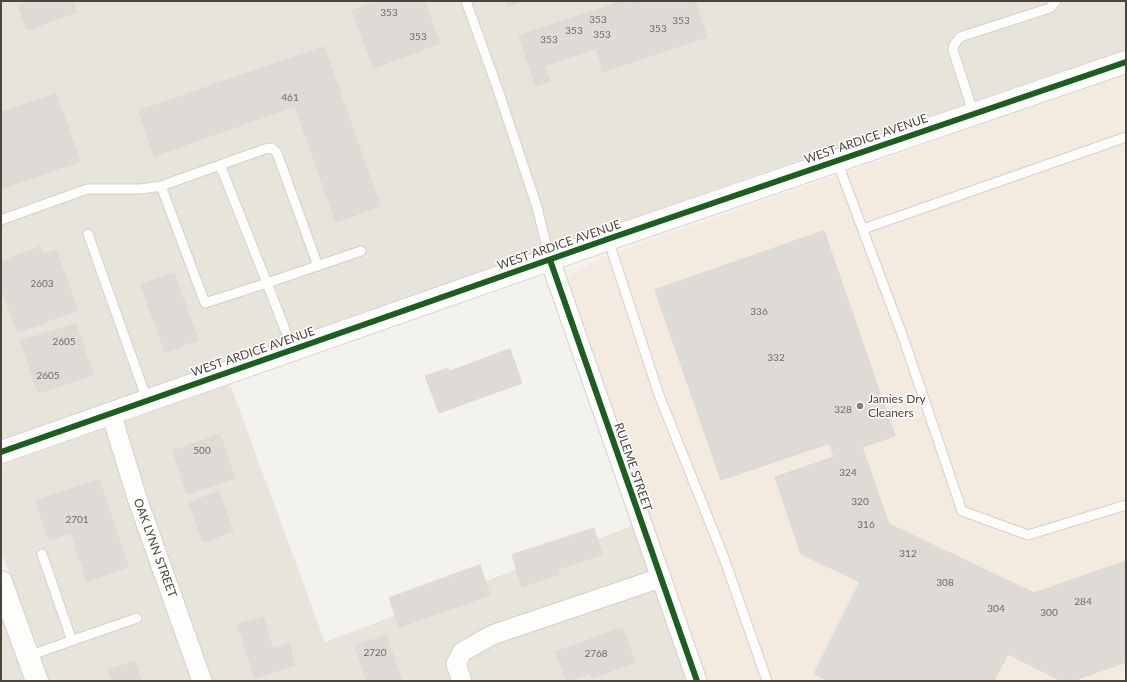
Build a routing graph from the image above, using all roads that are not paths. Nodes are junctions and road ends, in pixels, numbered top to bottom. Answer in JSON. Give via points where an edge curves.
{"nodes":[{"id":1,"x":466,"y":1,"type":"edge"},
{"id":2,"x":1056,"y":1,"type":"edge"},
{"id":3,"x":1126,"y":62,"type":"edge"},
{"id":4,"x":974,"y":115,"type":"junction"},
{"id":5,"x":1126,"y":137,"type":"edge"},
{"id":6,"x":837,"y":161,"type":"junction"},
{"id":7,"x":220,"y":165,"type":"junction"},
{"id":8,"x":161,"y":186,"type":"junction"},
{"id":9,"x":1,"y":220,"type":"edge"},
{"id":10,"x":863,"y":229,"type":"junction"},
{"id":11,"x":88,"y":234,"type":"dead end"},
{"id":12,"x":608,"y":239,"type":"junction"},
{"id":13,"x":361,"y":251,"type":"dead end"},
{"id":14,"x":550,"y":260,"type":"junction"},
{"id":15,"x":318,"y":266,"type":"junction"},
{"id":16,"x":267,"y":283,"type":"junction"},
{"id":17,"x":293,"y":350,"type":"junction"},
{"id":18,"x":148,"y":400,"type":"junction"},
{"id":19,"x":111,"y":413,"type":"junction"},
{"id":20,"x":1,"y":452,"type":"edge"},
{"id":21,"x":1126,"y":505,"type":"edge"},
{"id":22,"x":42,"y":554,"type":"dead end"},
{"id":23,"x":660,"y":578,"type":"junction"},
{"id":24,"x":1,"y":582,"type":"edge"},
{"id":25,"x":137,"y":618,"type":"dead end"},
{"id":26,"x":72,"y":641,"type":"junction"},
{"id":27,"x":28,"y":656,"type":"junction"},
{"id":28,"x":36,"y":681,"type":"edge"},
{"id":29,"x":202,"y":681,"type":"edge"},
{"id":30,"x":462,"y":681,"type":"edge"},
{"id":31,"x":696,"y":681,"type":"edge"},
{"id":32,"x":766,"y":681,"type":"edge"}],
"edges":[{"from":1,"to":14,"type":"lane","via":[[537,207]]},
{"from":2,"to":4,"type":"lane","via":[[1050,8],[960,37],[954,45],[953,50]]},
{"from":3,"to":4,"type":"street","name":"WEST ARDICE AVENUE"},
{"from":4,"to":6,"type":"street","name":"WEST ARDICE AVENUE"},
{"from":5,"to":10,"type":"lane"},
{"from":6,"to":10,"type":"lane"},
{"from":6,"to":12,"type":"street","name":"WEST ARDICE AVENUE"},
{"from":7,"to":8,"type":"lane"},
{"from":7,"to":15,"type":"lane","via":[[265,149],[272,148],[277,153]]},
{"from":7,"to":16,"type":"lane"},
{"from":8,"to":9,"type":"lane","via":[[141,189],[87,189]]},
{"from":8,"to":16,"type":"lane","via":[[205,302]]},
{"from":10,"to":21,"type":"lane","via":[[962,511],[1028,535]]},
{"from":11,"to":18,"type":"lane"},
{"from":12,"to":14,"type":"street","name":"WEST ARDICE AVENUE"},
{"from":12,"to":32,"type":"lane","via":[[659,395],[724,558]]},
{"from":13,"to":15,"type":"lane"},
{"from":14,"to":17,"type":"street","name":"WEST ARDICE AVENUE"},
{"from":14,"to":23,"type":"street","name":"RULEME STREET"},
{"from":15,"to":16,"type":"lane"},
{"from":16,"to":17,"type":"lane"},
{"from":17,"to":18,"type":"street","name":"WEST ARDICE AVENUE"},
{"from":18,"to":19,"type":"street","name":"WEST ARDICE AVENUE"},
{"from":19,"to":20,"type":"street","name":"WEST ARDICE AVENUE"},
{"from":19,"to":29,"type":"street","name":"OAK LYNN STREET","via":[[137,498]]},
{"from":22,"to":26,"type":"lane"},
{"from":23,"to":30,"type":"street","via":[[492,635],[462,652],[456,664]]},
{"from":23,"to":31,"type":"street","name":"RULEME STREET"},
{"from":24,"to":27,"type":"street"},
{"from":25,"to":26,"type":"lane"},
{"from":26,"to":27,"type":"lane"},
{"from":27,"to":28,"type":"street"}]}
